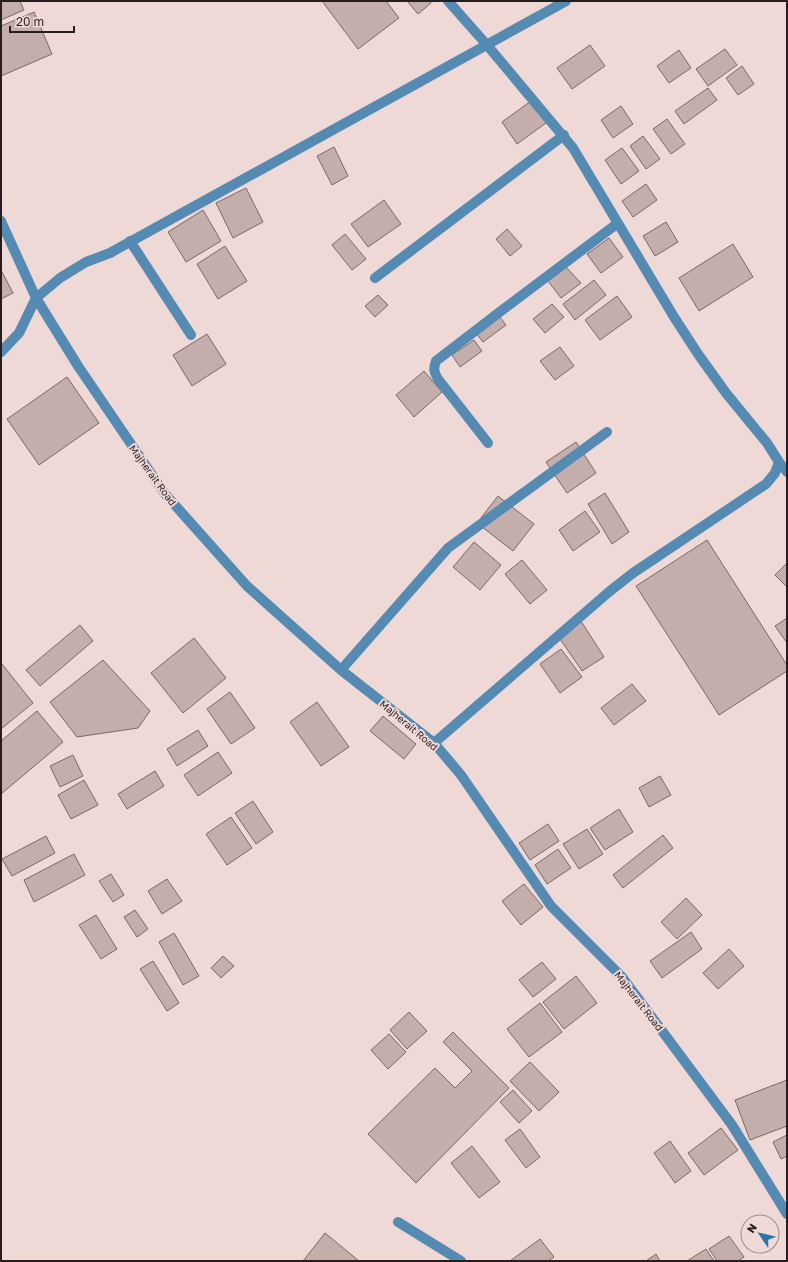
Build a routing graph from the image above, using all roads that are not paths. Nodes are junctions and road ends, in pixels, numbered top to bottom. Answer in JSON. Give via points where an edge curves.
{"nodes":[{"id":1,"x":448,"y":1,"type":"edge"},
{"id":2,"x":566,"y":1,"type":"edge"},
{"id":3,"x":487,"y":45,"type":"junction"},
{"id":4,"x":564,"y":135,"type":"junction"},
{"id":5,"x":1,"y":221,"type":"edge"},
{"id":6,"x":618,"y":222,"type":"junction"},
{"id":7,"x":130,"y":241,"type":"junction"},
{"id":8,"x":375,"y":278,"type":"dead end"},
{"id":9,"x":36,"y":298,"type":"junction"},
{"id":10,"x":191,"y":335,"type":"dead end"},
{"id":11,"x":1,"y":352,"type":"edge"},
{"id":12,"x":607,"y":432,"type":"dead end"},
{"id":13,"x":488,"y":443,"type":"dead end"},
{"id":14,"x":779,"y":462,"type":"junction"},
{"id":15,"x":787,"y":472,"type":"edge"},
{"id":16,"x":341,"y":670,"type":"junction"},
{"id":17,"x":434,"y":743,"type":"junction"},
{"id":18,"x":787,"y":1214,"type":"edge"},
{"id":19,"x":398,"y":1222,"type":"dead end"},
{"id":20,"x":461,"y":1261,"type":"edge"}],
"edges":[{"from":1,"to":3,"type":"street"},
{"from":2,"to":3,"type":"street"},
{"from":3,"to":4,"type":"street"},
{"from":3,"to":7,"type":"street"},
{"from":4,"to":6,"type":"street"},
{"from":4,"to":8,"type":"street"},
{"from":5,"to":9,"type":"street","name":"Majherait Road"},
{"from":6,"to":13,"type":"street","via":[[436,361],[434,372],[438,379]]},
{"from":6,"to":14,"type":"street","via":[[698,354]]},
{"from":7,"to":9,"type":"street","via":[[110,253],[86,262],[60,278]]},
{"from":7,"to":10,"type":"street"},
{"from":9,"to":11,"type":"street","via":[[19,333]]},
{"from":9,"to":16,"type":"street","name":"Majherait Road","via":[[78,366],[165,494],[247,586]]},
{"from":12,"to":16,"type":"street","via":[[448,548]]},
{"from":14,"to":15,"type":"street"},
{"from":14,"to":17,"type":"street","via":[[775,473],[766,484],[627,577]]},
{"from":16,"to":17,"type":"street","name":"Majherait Road"},
{"from":17,"to":18,"type":"street","name":"Majherait Road","via":[[461,775],[551,906],[622,977],[732,1125]]},
{"from":19,"to":20,"type":"street"}]}
